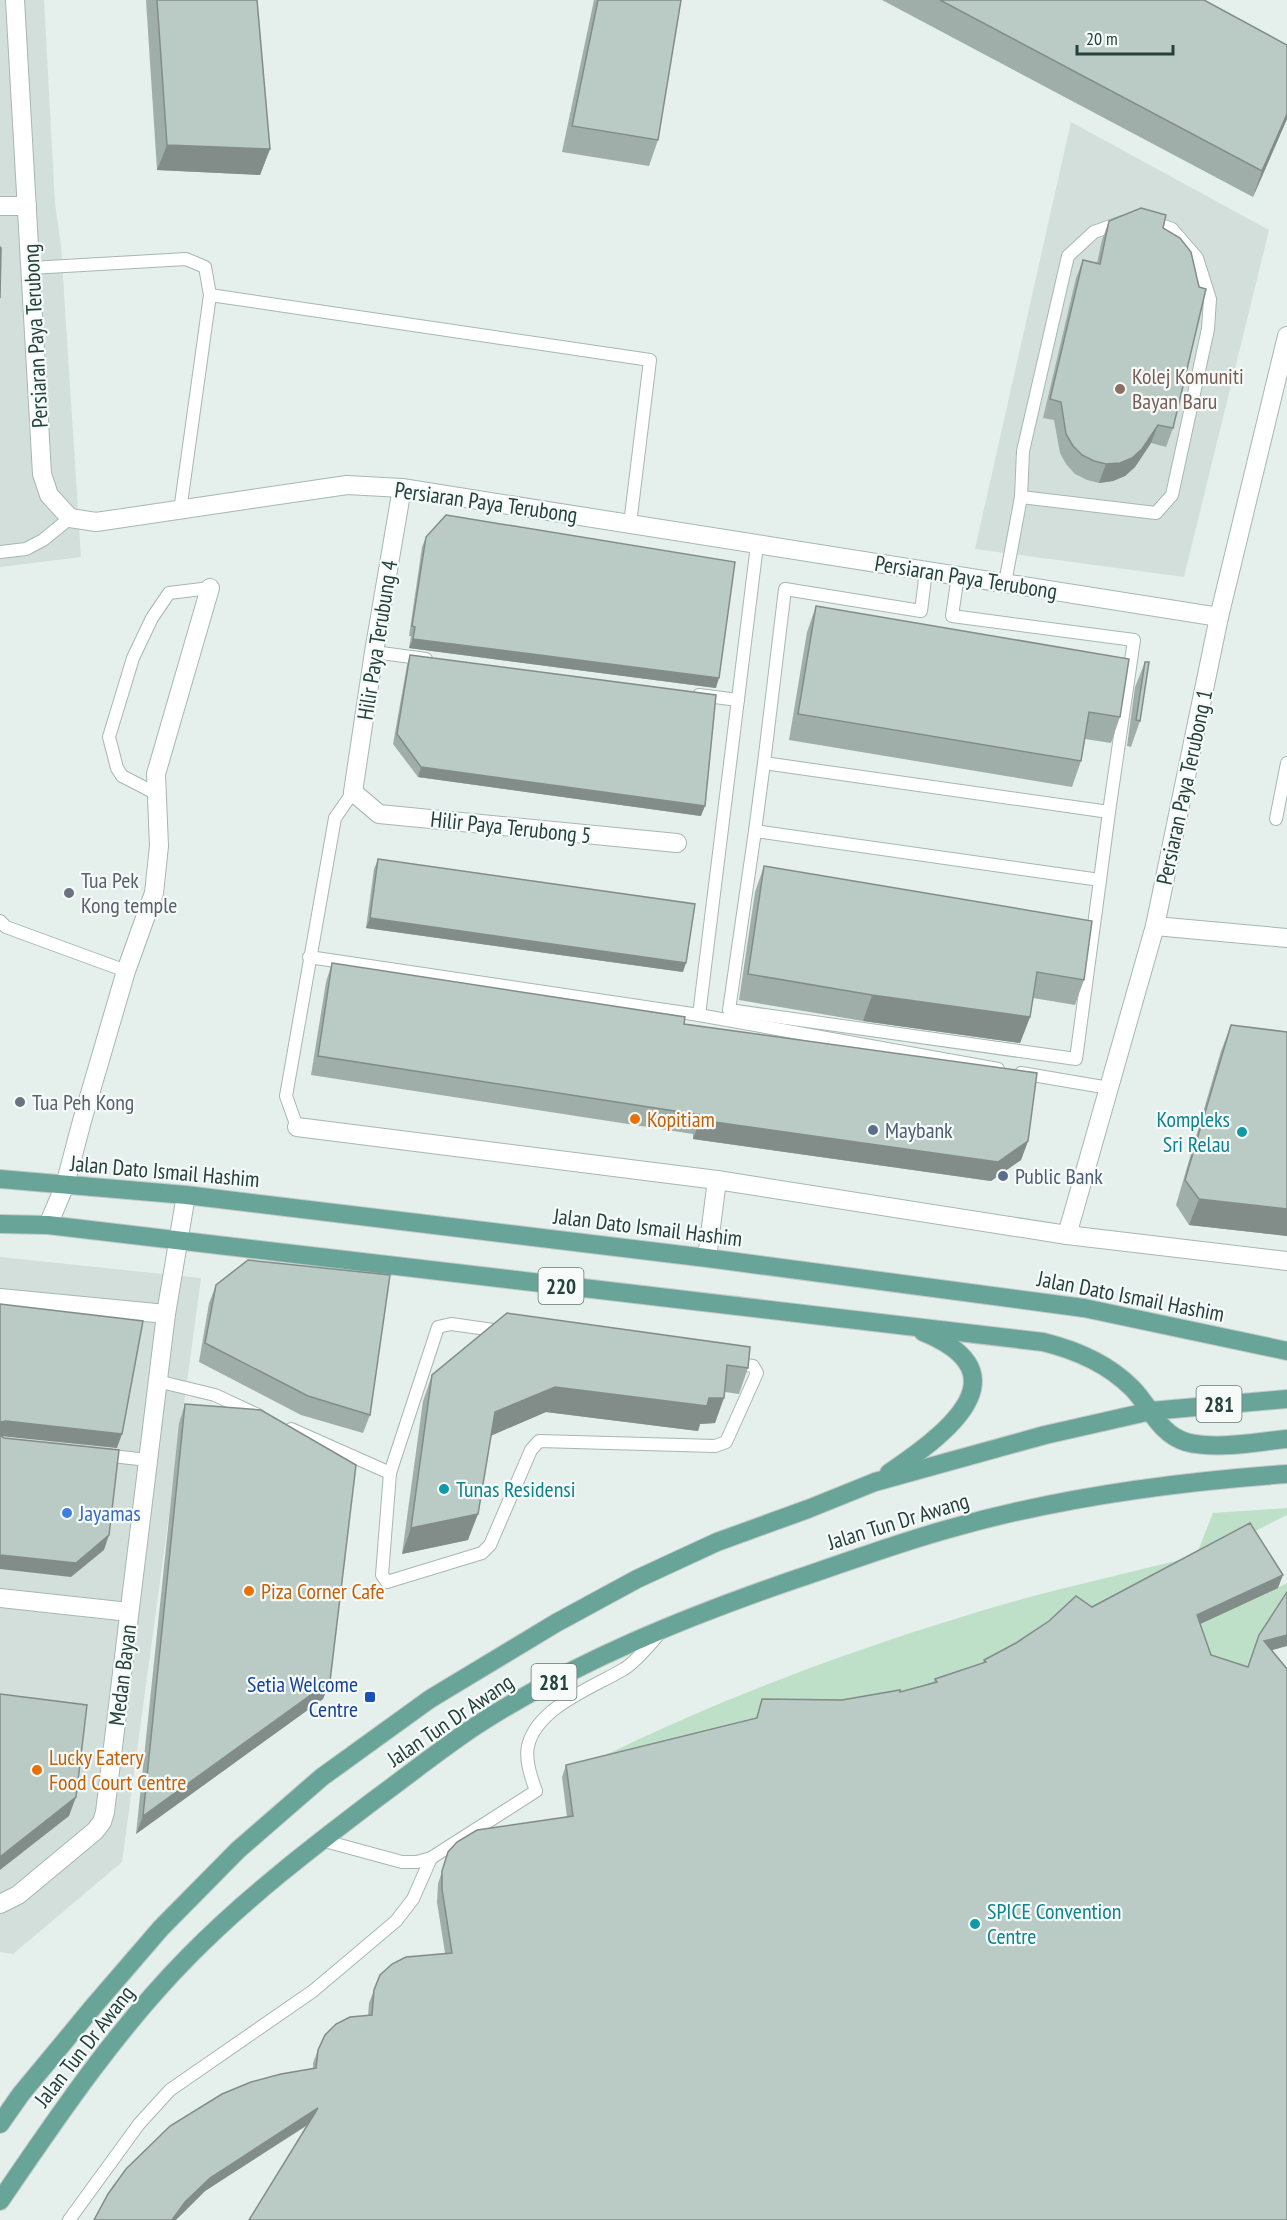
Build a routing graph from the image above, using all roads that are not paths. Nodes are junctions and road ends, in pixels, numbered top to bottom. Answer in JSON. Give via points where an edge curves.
{"nodes":[{"id":1,"x":15,"y":0,"type":"edge"},
{"id":2,"x":0,"y":206,"type":"edge"},
{"id":3,"x":27,"y":206,"type":"junction"},
{"id":4,"x":31,"y":268,"type":"junction"},
{"id":5,"x":210,"y":295,"type":"junction"},
{"id":6,"x":1287,"y":336,"type":"edge"},
{"id":7,"x":402,"y":488,"type":"junction"},
{"id":8,"x":1021,"y":497,"type":"junction"},
{"id":9,"x":180,"y":511,"type":"junction"},
{"id":10,"x":70,"y":518,"type":"junction"},
{"id":11,"x":630,"y":524,"type":"junction"},
{"id":12,"x":757,"y":545,"type":"junction"},
{"id":13,"x":0,"y":552,"type":"edge"},
{"id":14,"x":926,"y":570,"type":"junction"},
{"id":15,"x":958,"y":576,"type":"junction"},
{"id":16,"x":1005,"y":583,"type":"junction"},
{"id":17,"x":210,"y":588,"type":"joint"},
{"id":18,"x":1219,"y":617,"type":"junction"},
{"id":19,"x":374,"y":652,"type":"junction"},
{"id":20,"x":444,"y":661,"type":"edge"},
{"id":21,"x":691,"y":693,"type":"edge"},
{"id":22,"x":738,"y":700,"type":"junction"},
{"id":23,"x":764,"y":763,"type":"junction"},
{"id":24,"x":1287,"y":763,"type":"edge"},
{"id":25,"x":353,"y":792,"type":"junction"},
{"id":26,"x":157,"y":794,"type":"junction"},
{"id":27,"x":1109,"y":812,"type":"junction"},
{"id":28,"x":1276,"y":819,"type":"dead end"},
{"id":29,"x":755,"y":831,"type":"junction"},
{"id":30,"x":677,"y":843,"type":"dead end"},
{"id":31,"x":1100,"y":880,"type":"junction"},
{"id":32,"x":0,"y":921,"type":"edge"},
{"id":33,"x":1155,"y":926,"type":"junction"},
{"id":34,"x":1287,"y":938,"type":"edge"},
{"id":35,"x":309,"y":957,"type":"junction"},
{"id":36,"x":126,"y":971,"type":"junction"},
{"id":37,"x":699,"y":1015,"type":"junction"},
{"id":38,"x":1109,"y":1088,"type":"junction"},
{"id":39,"x":297,"y":1127,"type":"joint"},
{"id":40,"x":0,"y":1179,"type":"edge"},
{"id":41,"x":717,"y":1180,"type":"junction"},
{"id":42,"x":65,"y":1185,"type":"junction"},
{"id":43,"x":186,"y":1195,"type":"junction"},
{"id":44,"x":0,"y":1224,"type":"edge"},
{"id":45,"x":48,"y":1225,"type":"junction"},
{"id":46,"x":1067,"y":1235,"type":"junction"},
{"id":47,"x":177,"y":1241,"type":"junction"},
{"id":48,"x":708,"y":1258,"type":"junction"},
{"id":49,"x":1287,"y":1261,"type":"edge"},
{"id":50,"x":0,"y":1298,"type":"edge"},
{"id":51,"x":166,"y":1314,"type":"junction"},
{"id":52,"x":899,"y":1324,"type":"junction"},
{"id":53,"x":1287,"y":1350,"type":"edge"},
{"id":54,"x":158,"y":1381,"type":"junction"},
{"id":55,"x":1287,"y":1399,"type":"edge"},
{"id":56,"x":1151,"y":1411,"type":"junction"},
{"id":57,"x":1287,"y":1439,"type":"edge"},
{"id":58,"x":91,"y":1454,"type":"edge"},
{"id":59,"x":148,"y":1460,"type":"junction"},
{"id":60,"x":390,"y":1473,"type":"junction"},
{"id":61,"x":1287,"y":1474,"type":"edge"},
{"id":62,"x":875,"y":1482,"type":"junction"},
{"id":63,"x":0,"y":1598,"type":"edge"},
{"id":64,"x":129,"y":1612,"type":"junction"},
{"id":65,"x":665,"y":1628,"type":"junction"},
{"id":66,"x":321,"y":1840,"type":"junction"},
{"id":67,"x":431,"y":1858,"type":"junction"},
{"id":68,"x":0,"y":1904,"type":"edge"},
{"id":69,"x":0,"y":2124,"type":"edge"},
{"id":70,"x":0,"y":2201,"type":"edge"},
{"id":71,"x":69,"y":2220,"type":"edge"}],
"edges":[{"from":1,"to":3,"type":"street","name":"Persiaran Paya Terubong"},
{"from":2,"to":3,"type":"street"},
{"from":3,"to":4,"type":"street","name":"Persiaran Paya Terubong"},
{"from":4,"to":5,"type":"lane","via":[[186,259],[205,267]]},
{"from":4,"to":10,"type":"street","name":"Persiaran Paya Terubong","via":[[42,474],[49,495]]},
{"from":5,"to":9,"type":"lane"},
{"from":5,"to":11,"type":"lane","via":[[650,360]]},
{"from":6,"to":18,"type":"street","name":"Persiaran Paya Terubong 1"},
{"from":7,"to":9,"type":"street","name":"Persiaran Paya Terubong","via":[[347,485]]},
{"from":7,"to":11,"type":"street","name":"Persiaran Paya Terubong"},
{"from":7,"to":19,"type":"street","name":"Hilir Paya Terubung 4"},
{"from":8,"to":8,"type":"lane","via":[[1023,451],[1068,256],[1094,232],[1138,217],[1172,229],[1197,258],[1210,299],[1208,329],[1172,495],[1156,513]]},
{"from":8,"to":16,"type":"lane"},
{"from":9,"to":10,"type":"street","name":"Persiaran Paya Terubong","via":[[96,522]]},
{"from":10,"to":13,"type":"lane","via":[[26,549]]},
{"from":11,"to":12,"type":"street","name":"Persiaran Paya Terubong"},
{"from":12,"to":14,"type":"street","name":"Persiaran Paya Terubong"},
{"from":12,"to":22,"type":"lane"},
{"from":14,"to":15,"type":"street","name":"Persiaran Paya Terubong"},
{"from":14,"to":23,"type":"lane","via":[[921,611],[785,589]]},
{"from":15,"to":16,"type":"street","name":"Persiaran Paya Terubong"},
{"from":15,"to":27,"type":"lane","via":[[952,616],[1134,640]]},
{"from":16,"to":18,"type":"street","name":"Persiaran Paya Terubong"},
{"from":17,"to":26,"type":"street","via":[[156,774]]},
{"from":17,"to":26,"type":"lane","via":[[169,592],[133,658],[109,737],[122,776]]},
{"from":18,"to":33,"type":"street","name":"Persiaran Paya Terubong 1"},
{"from":19,"to":20,"type":"lane"},
{"from":19,"to":25,"type":"street","name":"Hilir Paya Terubung 4"},
{"from":21,"to":22,"type":"lane"},
{"from":22,"to":37,"type":"lane"},
{"from":23,"to":27,"type":"lane"},
{"from":23,"to":29,"type":"lane"},
{"from":24,"to":28,"type":"lane"},
{"from":25,"to":30,"type":"street","name":"Hilir Paya Terubong 5","via":[[379,814]]},
{"from":25,"to":35,"type":"lane","via":[[335,818]]},
{"from":26,"to":36,"type":"street","via":[[159,846],[154,893]]},
{"from":27,"to":31,"type":"lane"},
{"from":29,"to":31,"type":"lane"},
{"from":29,"to":31,"type":"lane","via":[[729,1010],[1076,1059]]},
{"from":32,"to":36,"type":"lane","via":[[6,927]]},
{"from":33,"to":34,"type":"street"},
{"from":33,"to":38,"type":"street","name":"Persiaran Paya Terubong 1"},
{"from":35,"to":37,"type":"lane"},
{"from":35,"to":39,"type":"lane","via":[[286,1096]]},
{"from":36,"to":42,"type":"street"},
{"from":37,"to":38,"type":"lane"},
{"from":38,"to":46,"type":"street","name":"Persiaran Paya Terubong 1"},
{"from":39,"to":41,"type":"street"},
{"from":40,"to":42,"type":"main road","name":"Jalan Dato Ismail Hashim","number":"220"},
{"from":41,"to":46,"type":"street"},
{"from":41,"to":48,"type":"street"},
{"from":42,"to":43,"type":"main road","name":"Jalan Dato Ismail Hashim","number":"220"},
{"from":42,"to":45,"type":"street"},
{"from":43,"to":47,"type":"street","name":"Medan Bayan"},
{"from":43,"to":48,"type":"main road","name":"Jalan Dato Ismail Hashim","number":"220"},
{"from":44,"to":45,"type":"main road","number":"220"},
{"from":45,"to":47,"type":"main road","number":"220"},
{"from":46,"to":49,"type":"street"},
{"from":47,"to":51,"type":"street","name":"Medan Bayan"},
{"from":47,"to":52,"type":"main road","number":"220"},
{"from":48,"to":53,"type":"main road","name":"Jalan Dato Ismail Hashim","number":"220","via":[[1083,1308]]},
{"from":50,"to":51,"type":"street"},
{"from":51,"to":54,"type":"street","name":"Medan Bayan"},
{"from":52,"to":56,"type":"main road","number":"220","via":[[1060,1347],[1092,1359],[1118,1376]]},
{"from":52,"to":62,"type":"main road","via":[[925,1332],[959,1351],[971,1368],[972,1388],[966,1404],[940,1436]]},
{"from":54,"to":59,"type":"street","name":"Medan Bayan"},
{"from":54,"to":60,"type":"lane","via":[[215,1395]]},
{"from":55,"to":56,"type":"main road","name":"Jalan Tun Dr Awang","number":"281"},
{"from":56,"to":57,"type":"main road","via":[[1164,1430],[1186,1442],[1218,1445]]},
{"from":56,"to":62,"type":"main road","name":"Jalan Tun Dr Awang","number":"281","via":[[1045,1435]]},
{"from":58,"to":59,"type":"lane"},
{"from":59,"to":64,"type":"street","name":"Medan Bayan"},
{"from":60,"to":60,"type":"lane","via":[[438,1327],[452,1324],[753,1366],[757,1373],[726,1442],[715,1446],[539,1441],[531,1450],[490,1545],[482,1553],[387,1582],[382,1575]]},
{"from":61,"to":65,"type":"main road","name":"Jalan Tun Dr Awang","number":"281","via":[[1118,1492],[956,1527],[761,1591]]},
{"from":62,"to":69,"type":"main road","name":"Jalan Tun Dr Awang","number":"281","via":[[717,1542],[637,1579],[430,1699],[322,1777],[238,1850],[161,1928]]},
{"from":63,"to":64,"type":"street","name":"Medan Bayan"},
{"from":64,"to":68,"type":"street","name":"Medan Bayan","via":[[102,1822],[18,1895]]},
{"from":65,"to":66,"type":"main road","name":"Jalan Tun Dr Awang","number":"281","via":[[569,1673],[477,1725]]},
{"from":65,"to":67,"type":"lane","via":[[633,1662],[570,1698],[534,1731],[528,1759],[536,1791]]},
{"from":66,"to":67,"type":"lane","via":[[402,1862]]},
{"from":66,"to":70,"type":"main road","name":"Jalan Tun Dr Awang","number":"281","via":[[248,1899],[185,1959],[75,2091]]},
{"from":67,"to":71,"type":"lane","via":[[413,1899],[396,1921],[313,1991],[170,2090],[152,2108]]}]}
